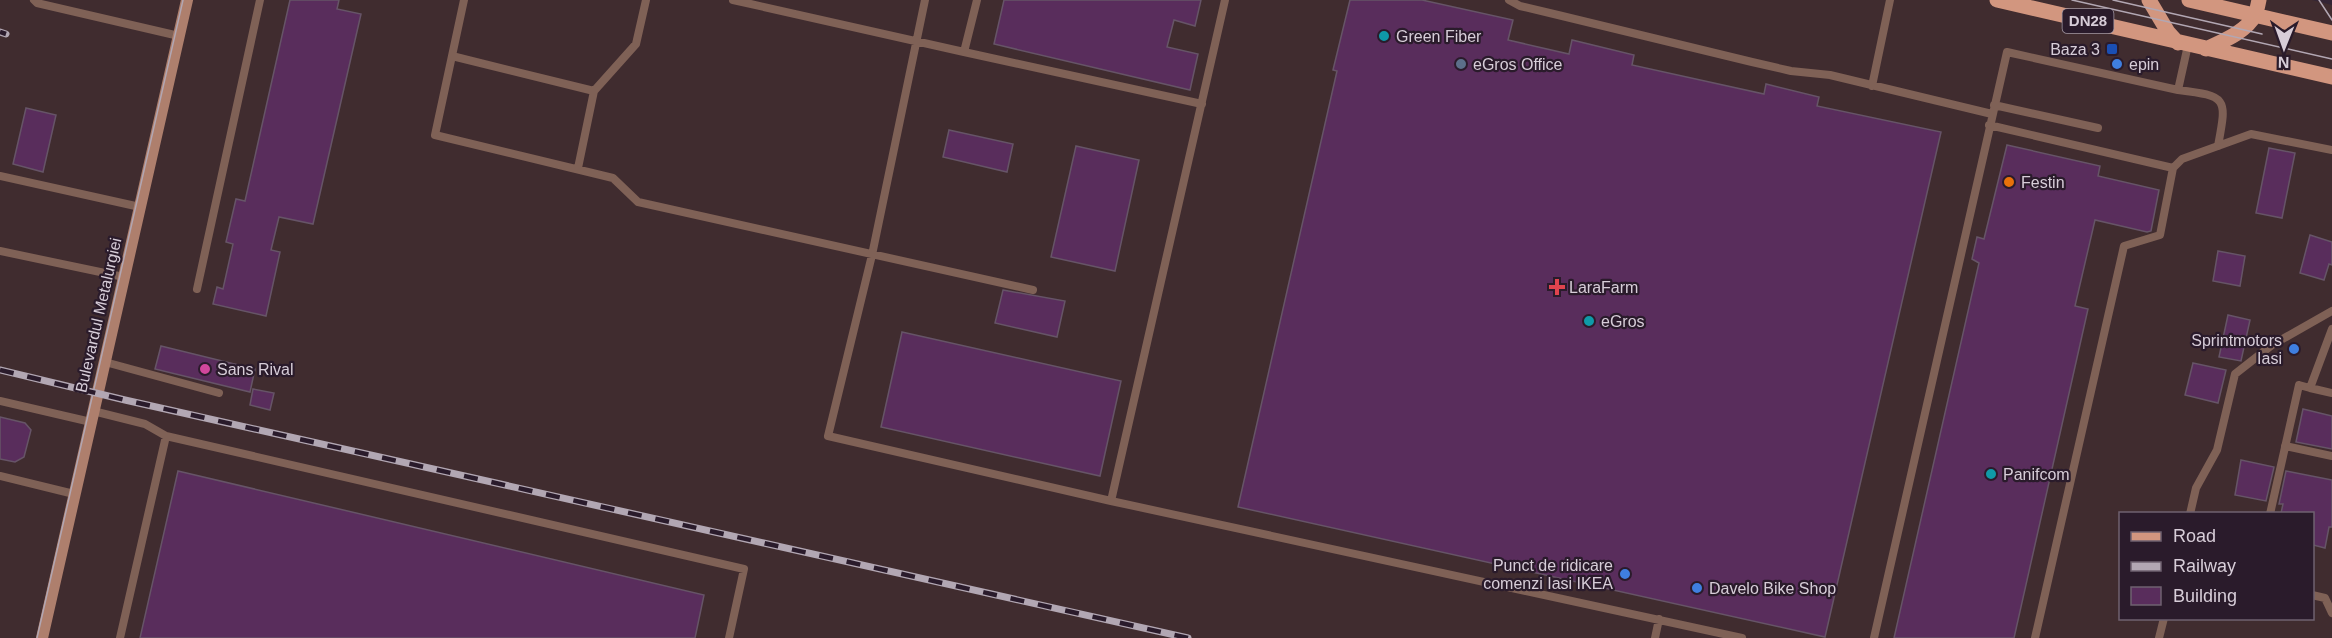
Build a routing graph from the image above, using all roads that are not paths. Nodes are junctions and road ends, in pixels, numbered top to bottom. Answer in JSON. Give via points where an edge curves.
{"nodes":[{"id":1,"x":34,"y":0,"type":"edge"},
{"id":2,"x":187,"y":0,"type":"edge"},
{"id":3,"x":260,"y":0,"type":"edge"},
{"id":4,"x":464,"y":0,"type":"edge"},
{"id":5,"x":646,"y":0,"type":"edge"},
{"id":6,"x":733,"y":0,"type":"edge"},
{"id":7,"x":925,"y":0,"type":"edge"},
{"id":8,"x":977,"y":0,"type":"edge"},
{"id":9,"x":1225,"y":0,"type":"edge"},
{"id":10,"x":1509,"y":0,"type":"edge"},
{"id":11,"x":1890,"y":0,"type":"edge"},
{"id":12,"x":1997,"y":0,"type":"edge"},
{"id":13,"x":2149,"y":0,"type":"edge"},
{"id":14,"x":2189,"y":0,"type":"edge"},
{"id":15,"x":2257,"y":7,"type":"edge"},
{"id":16,"x":2332,"y":33,"type":"edge"},
{"id":17,"x":179,"y":36,"type":"junction"},
{"id":18,"x":916,"y":41,"type":"junction"},
{"id":19,"x":2183,"y":44,"type":"junction"},
{"id":20,"x":2206,"y":49,"type":"junction"},
{"id":21,"x":964,"y":52,"type":"junction"},
{"id":22,"x":452,"y":56,"type":"junction"},
{"id":23,"x":2332,"y":77,"type":"edge"},
{"id":24,"x":1872,"y":86,"type":"junction"},
{"id":25,"x":2178,"y":90,"type":"junction"},
{"id":26,"x":594,"y":91,"type":"junction"},
{"id":27,"x":1202,"y":104,"type":"junction"},
{"id":28,"x":1993,"y":109,"type":"junction"},
{"id":29,"x":1989,"y":125,"type":"junction"},
{"id":30,"x":2098,"y":128,"type":"dead end"},
{"id":31,"x":2218,"y":146,"type":"junction"},
{"id":32,"x":2332,"y":150,"type":"edge"},
{"id":33,"x":578,"y":168,"type":"junction"},
{"id":34,"x":2173,"y":168,"type":"junction"},
{"id":35,"x":0,"y":176,"type":"edge"},
{"id":36,"x":140,"y":207,"type":"junction"},
{"id":37,"x":0,"y":251,"type":"edge"},
{"id":38,"x":872,"y":255,"type":"junction"},
{"id":39,"x":124,"y":277,"type":"junction"},
{"id":40,"x":197,"y":289,"type":"dead end"},
{"id":41,"x":1033,"y":290,"type":"dead end"},
{"id":42,"x":2332,"y":310,"type":"edge"},
{"id":43,"x":2332,"y":329,"type":"edge"},
{"id":44,"x":105,"y":362,"type":"junction"},
{"id":45,"x":2310,"y":388,"type":"junction"},
{"id":46,"x":219,"y":393,"type":"dead end"},
{"id":47,"x":2332,"y":393,"type":"edge"},
{"id":48,"x":0,"y":401,"type":"edge"},
{"id":49,"x":92,"y":417,"type":"junction"},
{"id":50,"x":166,"y":436,"type":"junction"},
{"id":51,"x":2285,"y":446,"type":"junction"},
{"id":52,"x":2332,"y":456,"type":"edge"},
{"id":53,"x":0,"y":476,"type":"edge"},
{"id":54,"x":74,"y":494,"type":"junction"},
{"id":55,"x":1111,"y":501,"type":"junction"},
{"id":56,"x":2190,"y":512,"type":"edge"},
{"id":57,"x":2270,"y":512,"type":"edge"},
{"id":58,"x":2314,"y":595,"type":"edge"},
{"id":59,"x":2332,"y":613,"type":"edge"},
{"id":60,"x":1659,"y":619,"type":"junction"},
{"id":61,"x":2164,"y":620,"type":"edge"},
{"id":62,"x":42,"y":638,"type":"edge"},
{"id":63,"x":120,"y":638,"type":"edge"},
{"id":64,"x":729,"y":638,"type":"edge"},
{"id":65,"x":1655,"y":638,"type":"edge"},
{"id":66,"x":1742,"y":638,"type":"edge"},
{"id":67,"x":1874,"y":638,"type":"edge"},
{"id":68,"x":2035,"y":638,"type":"edge"},
{"id":69,"x":2159,"y":638,"type":"edge"}],
"edges":[{"from":1,"to":17,"type":"lane"},
{"from":2,"to":17,"type":"main road","name":"Bulevardul Metalurgiei"},
{"from":3,"to":40,"type":"lane"},
{"from":4,"to":22,"type":"lane"},
{"from":5,"to":26,"type":"lane","via":[[636,44]]},
{"from":6,"to":18,"type":"lane"},
{"from":7,"to":18,"type":"lane"},
{"from":8,"to":21,"type":"lane"},
{"from":9,"to":27,"type":"lane"},
{"from":10,"to":24,"type":"lane","via":[[1752,62]]},
{"from":11,"to":24,"type":"lane"},
{"from":12,"to":19,"type":"main road","number":"DN28"},
{"from":13,"to":19,"type":"main road","via":[[2168,32]]},
{"from":14,"to":15,"type":"main road"},
{"from":15,"to":16,"type":"main road"},
{"from":15,"to":20,"type":"main road","via":[[2232,37]]},
{"from":17,"to":36,"type":"main road","name":"Bulevardul Metalurgiei"},
{"from":18,"to":21,"type":"lane"},
{"from":18,"to":38,"type":"lane"},
{"from":19,"to":20,"type":"main road","number":"DN28"},
{"from":19,"to":25,"type":"lane"},
{"from":20,"to":23,"type":"main road","number":"DN28"},
{"from":21,"to":27,"type":"lane"},
{"from":22,"to":26,"type":"lane"},
{"from":22,"to":33,"type":"lane","via":[[435,135]]},
{"from":24,"to":28,"type":"lane"},
{"from":25,"to":28,"type":"lane","via":[[2007,52]]},
{"from":25,"to":31,"type":"lane","via":[[2210,94],[2218,100],[2224,112]]},
{"from":26,"to":33,"type":"lane"},
{"from":27,"to":55,"type":"lane"},
{"from":28,"to":29,"type":"lane"},
{"from":28,"to":30,"type":"lane"},
{"from":29,"to":34,"type":"lane"},
{"from":29,"to":67,"type":"lane"},
{"from":31,"to":32,"type":"lane","via":[[2251,134]]},
{"from":31,"to":34,"type":"lane","via":[[2182,159]]},
{"from":33,"to":38,"type":"lane","via":[[613,178],[638,202]]},
{"from":34,"to":68,"type":"lane","via":[[2160,235],[2124,246]]},
{"from":35,"to":36,"type":"lane"},
{"from":36,"to":39,"type":"main road","name":"Bulevardul Metalurgiei"},
{"from":37,"to":39,"type":"lane"},
{"from":38,"to":41,"type":"lane"},
{"from":38,"to":55,"type":"lane","via":[[828,436]]},
{"from":39,"to":44,"type":"main road","name":"Bulevardul Metalurgiei"},
{"from":42,"to":56,"type":"lane","via":[[2272,345],[2235,374],[2217,450],[2196,488]]},
{"from":43,"to":45,"type":"lane"},
{"from":44,"to":46,"type":"lane"},
{"from":44,"to":49,"type":"main road","name":"Bulevardul Metalurgiei"},
{"from":45,"to":47,"type":"lane"},
{"from":45,"to":51,"type":"lane","via":[[2299,385]]},
{"from":48,"to":49,"type":"lane"},
{"from":49,"to":50,"type":"lane","via":[[145,424]]},
{"from":49,"to":54,"type":"main road","name":"Bulevardul Metalurgiei"},
{"from":50,"to":63,"type":"lane"},
{"from":50,"to":64,"type":"lane","via":[[744,569]]},
{"from":51,"to":52,"type":"lane"},
{"from":51,"to":57,"type":"lane"},
{"from":53,"to":54,"type":"lane"},
{"from":54,"to":62,"type":"main road","name":"Bulevardul Metalurgiei"},
{"from":55,"to":60,"type":"lane"},
{"from":58,"to":59,"type":"lane","via":[[2325,598]]},
{"from":60,"to":65,"type":"lane"},
{"from":60,"to":66,"type":"lane"},
{"from":61,"to":69,"type":"lane"}]}
